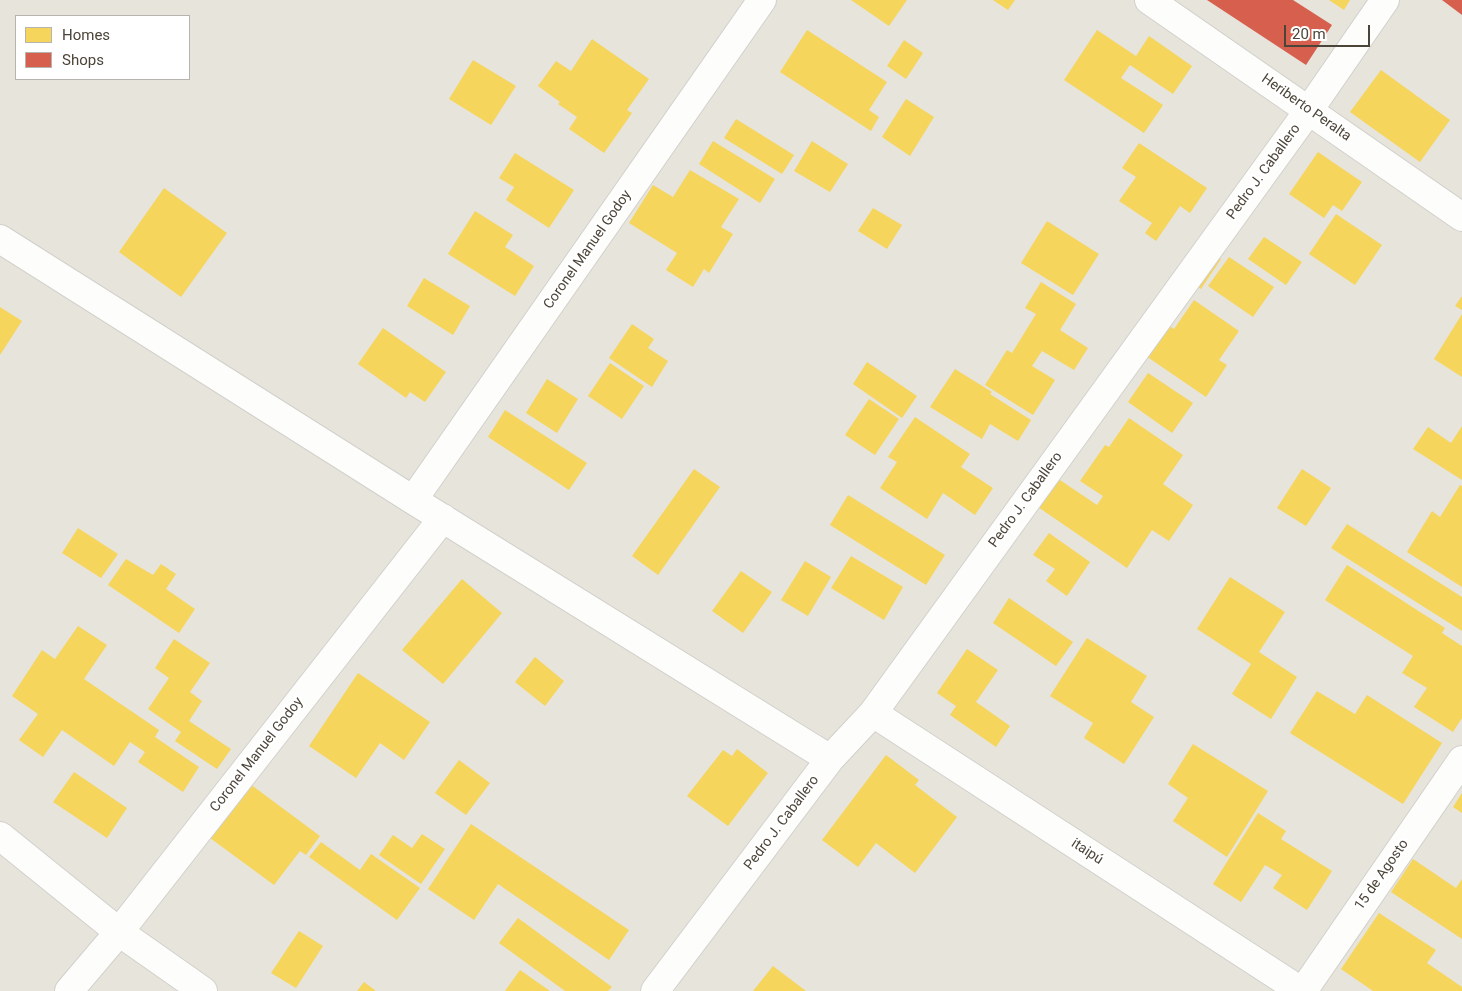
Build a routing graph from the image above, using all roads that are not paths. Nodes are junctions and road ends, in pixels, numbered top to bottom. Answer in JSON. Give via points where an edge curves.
{"nodes":[{"id":1,"x":762,"y":0,"type":"edge"},
{"id":2,"x":1149,"y":0,"type":"edge"},
{"id":3,"x":1385,"y":0,"type":"edge"},
{"id":4,"x":1308,"y":110,"type":"junction"},
{"id":5,"x":1462,"y":217,"type":"edge"},
{"id":6,"x":0,"y":240,"type":"edge"},
{"id":7,"x":413,"y":500,"type":"junction"},
{"id":8,"x":443,"y":518,"type":"junction"},
{"id":9,"x":873,"y":712,"type":"junction"},
{"id":10,"x":830,"y":759,"type":"junction"},
{"id":11,"x":1462,"y":760,"type":"edge"},
{"id":12,"x":0,"y":836,"type":"edge"},
{"id":13,"x":119,"y":932,"type":"junction"},
{"id":14,"x":69,"y":991,"type":"edge"},
{"id":15,"x":203,"y":991,"type":"edge"},
{"id":16,"x":655,"y":991,"type":"edge"},
{"id":17,"x":1302,"y":991,"type":"edge"}],
"edges":[{"from":1,"to":7,"type":"street","name":"Coronel Manuel Godoy"},
{"from":2,"to":4,"type":"street","name":"Heriberto Peralta"},
{"from":3,"to":4,"type":"street","name":"Pedro J. Caballero"},
{"from":4,"to":5,"type":"street","name":"Heriberto Peralta"},
{"from":4,"to":9,"type":"street","name":"Pedro J. Caballero"},
{"from":6,"to":7,"type":"street"},
{"from":7,"to":8,"type":"street"},
{"from":8,"to":10,"type":"street"},
{"from":8,"to":13,"type":"street","name":"Coronel Manuel Godoy"},
{"from":9,"to":10,"type":"street","name":"Pedro J. Caballero"},
{"from":9,"to":17,"type":"street","name":"itaipú"},
{"from":10,"to":16,"type":"street","name":"Pedro J. Caballero"},
{"from":11,"to":17,"type":"street","name":"15 de Agosto"},
{"from":12,"to":13,"type":"street"},
{"from":13,"to":14,"type":"street","name":"Coronel Manuel Godoy"},
{"from":13,"to":15,"type":"street"}]}
